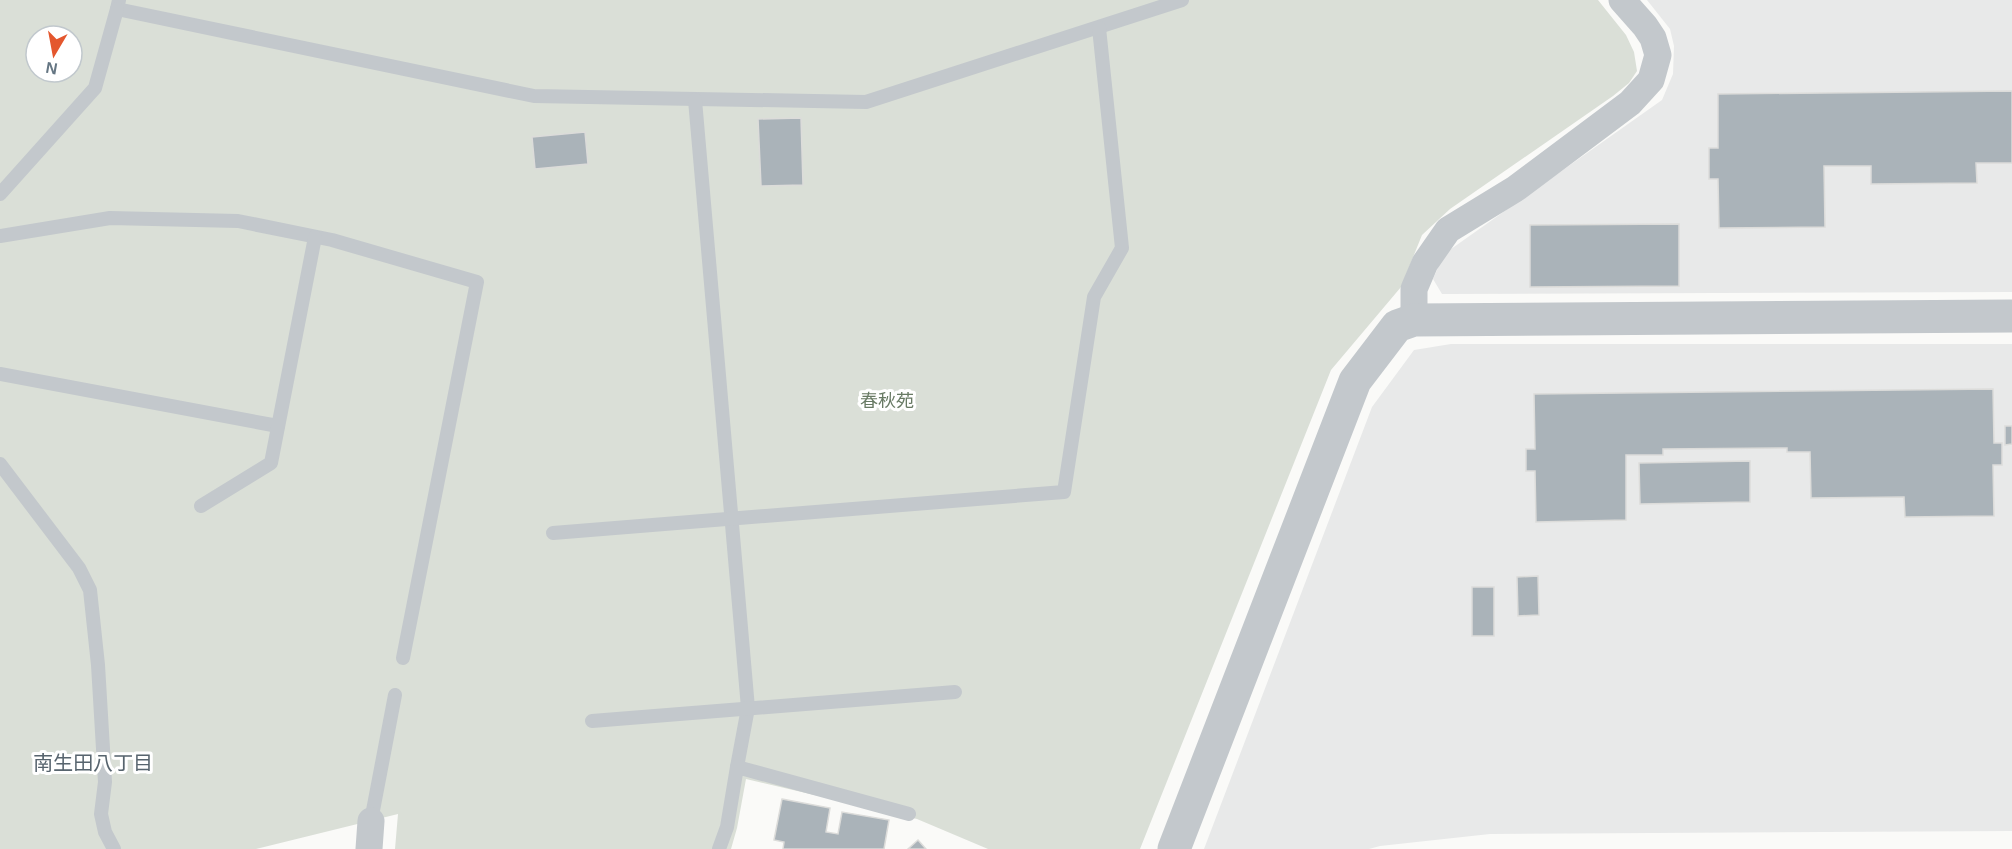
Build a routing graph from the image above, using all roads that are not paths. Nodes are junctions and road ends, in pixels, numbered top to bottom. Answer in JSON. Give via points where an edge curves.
{"nodes":[{"id":1,"x":1182,"y":0,"type":"edge"},
{"id":2,"x":1622,"y":0,"type":"edge"},
{"id":3,"x":118,"y":4,"type":"edge"},
{"id":4,"x":1099,"y":28,"type":"junction"},
{"id":5,"x":694,"y":100,"type":"junction"},
{"id":6,"x":0,"y":194,"type":"edge"},
{"id":7,"x":0,"y":236,"type":"edge"},
{"id":8,"x":315,"y":237,"type":"junction"},
{"id":9,"x":2012,"y":316,"type":"edge"},
{"id":10,"x":1414,"y":320,"type":"junction"},
{"id":11,"x":0,"y":374,"type":"edge"},
{"id":12,"x":278,"y":426,"type":"junction"},
{"id":13,"x":0,"y":464,"type":"edge"},
{"id":14,"x":201,"y":506,"type":"dead end"},
{"id":15,"x":732,"y":518,"type":"junction"},
{"id":16,"x":553,"y":533,"type":"dead end"},
{"id":17,"x":403,"y":658,"type":"dead end"},
{"id":18,"x":955,"y":692,"type":"dead end"},
{"id":19,"x":395,"y":696,"type":"dead end"},
{"id":20,"x":748,"y":708,"type":"junction"},
{"id":21,"x":591,"y":721,"type":"dead end"},
{"id":22,"x":737,"y":767,"type":"junction"},
{"id":23,"x":909,"y":813,"type":"dead end"},
{"id":24,"x":371,"y":820,"type":"joint"},
{"id":25,"x":114,"y":849,"type":"edge"},
{"id":26,"x":369,"y":849,"type":"edge"},
{"id":27,"x":719,"y":849,"type":"edge"},
{"id":28,"x":1174,"y":849,"type":"edge"}],
"edges":[{"from":1,"to":4,"type":"lane"},
{"from":2,"to":10,"type":"street","via":[[1653,38],[1658,55],[1651,80],[1630,103],[1515,189],[1448,230],[1425,263],[1414,290]]},
{"from":3,"to":5,"type":"lane","via":[[534,96]]},
{"from":3,"to":6,"type":"lane","via":[[95,88]]},
{"from":4,"to":5,"type":"lane","via":[[866,102]]},
{"from":4,"to":15,"type":"lane","via":[[1122,248],[1094,297],[1064,492]]},
{"from":5,"to":15,"type":"lane"},
{"from":7,"to":8,"type":"lane","via":[[110,218],[238,221]]},
{"from":8,"to":12,"type":"lane"},
{"from":8,"to":17,"type":"lane","via":[[477,282]]},
{"from":9,"to":10,"type":"street"},
{"from":10,"to":28,"type":"street","via":[[1398,326],[1355,381]]},
{"from":11,"to":12,"type":"lane"},
{"from":12,"to":14,"type":"lane","via":[[271,463]]},
{"from":13,"to":25,"type":"lane","via":[[80,568],[90,590],[105,782],[101,814]]},
{"from":15,"to":16,"type":"lane"},
{"from":15,"to":20,"type":"lane"},
{"from":18,"to":20,"type":"lane"},
{"from":19,"to":24,"type":"lane"},
{"from":20,"to":21,"type":"lane"},
{"from":20,"to":22,"type":"lane"},
{"from":22,"to":23,"type":"lane"},
{"from":22,"to":27,"type":"lane","via":[[727,827]]},
{"from":24,"to":26,"type":"street"}]}
